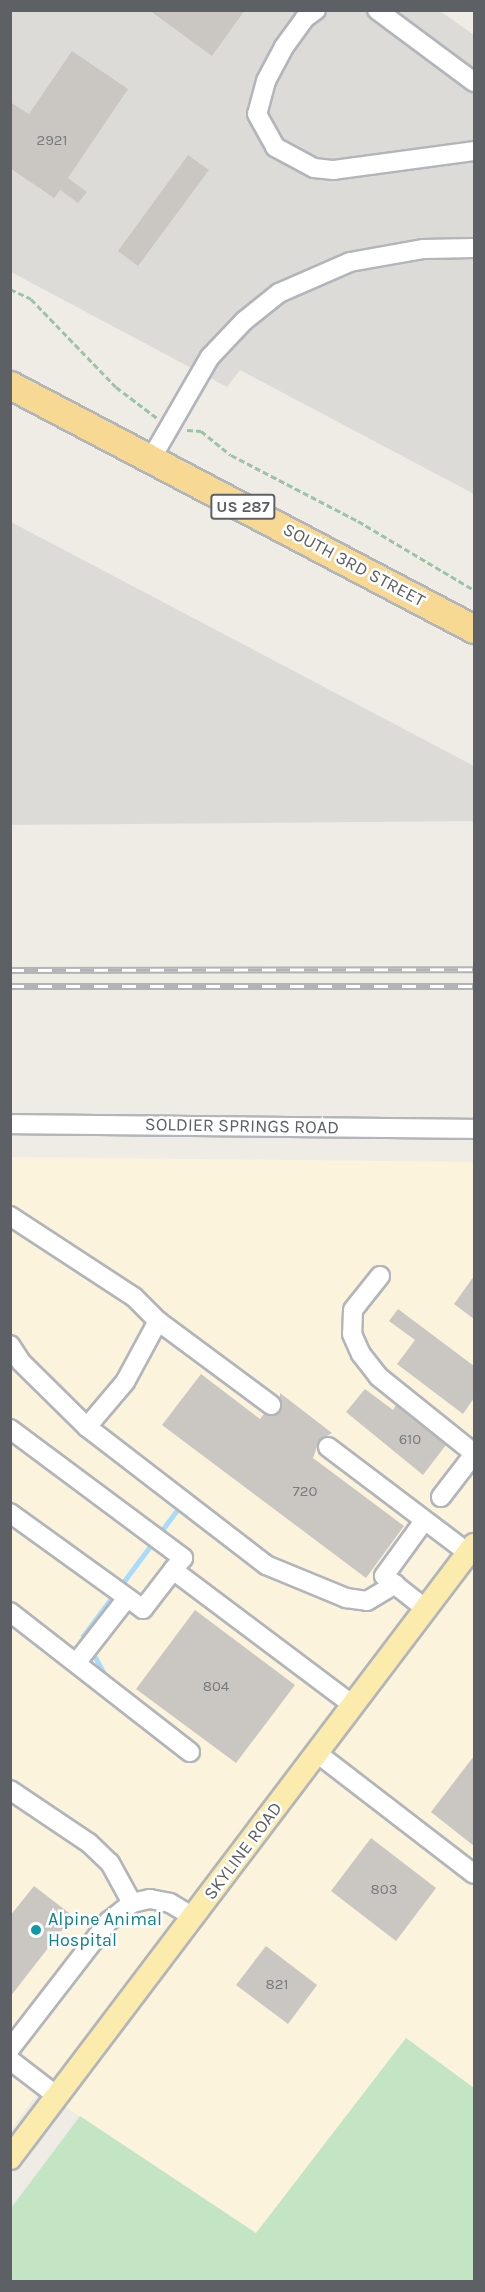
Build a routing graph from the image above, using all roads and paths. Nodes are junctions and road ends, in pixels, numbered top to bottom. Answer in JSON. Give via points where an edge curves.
{"nodes":[{"id":1,"x":316,"y":10,"type":"edge"},
{"id":2,"x":377,"y":10,"type":"edge"},
{"id":3,"x":474,"y":82,"type":"edge"},
{"id":4,"x":474,"y":151,"type":"edge"},
{"id":5,"x":474,"y":248,"type":"edge"},
{"id":6,"x":10,"y":289,"type":"edge"},
{"id":7,"x":10,"y":385,"type":"edge"},
{"id":8,"x":168,"y":427,"type":"junction"},
{"id":9,"x":151,"y":459,"type":"junction"},
{"id":10,"x":474,"y":590,"type":"edge"},
{"id":11,"x":474,"y":629,"type":"edge"},
{"id":12,"x":10,"y":1124,"type":"edge"},
{"id":13,"x":474,"y":1129,"type":"edge"},
{"id":14,"x":10,"y":1216,"type":"edge"},
{"id":15,"x":380,"y":1276,"type":"dead end"},
{"id":16,"x":158,"y":1321,"type":"junction"},
{"id":17,"x":10,"y":1345,"type":"edge"},
{"id":18,"x":271,"y":1405,"type":"dead end"},
{"id":19,"x":87,"y":1427,"type":"junction"},
{"id":20,"x":10,"y":1429,"type":"edge"},
{"id":21,"x":328,"y":1447,"type":"dead end"},
{"id":22,"x":472,"y":1447,"type":"edge"},
{"id":23,"x":441,"y":1497,"type":"dead end"},
{"id":24,"x":10,"y":1514,"type":"edge"},
{"id":25,"x":424,"y":1521,"type":"junction"},
{"id":26,"x":471,"y":1549,"type":"edge"},
{"id":27,"x":173,"y":1570,"type":"junction"},
{"id":28,"x":395,"y":1584,"type":"junction"},
{"id":29,"x":127,"y":1598,"type":"junction"},
{"id":30,"x":426,"y":1609,"type":"junction"},
{"id":31,"x":10,"y":1612,"type":"edge"},
{"id":32,"x":77,"y":1662,"type":"junction"},
{"id":33,"x":353,"y":1705,"type":"junction"},
{"id":34,"x":190,"y":1752,"type":"dead end"},
{"id":35,"x":317,"y":1753,"type":"junction"},
{"id":36,"x":10,"y":1790,"type":"edge"},
{"id":37,"x":474,"y":1874,"type":"edge"},
{"id":38,"x":132,"y":1903,"type":"junction"},
{"id":39,"x":193,"y":1917,"type":"junction"},
{"id":40,"x":10,"y":2049,"type":"edge"},
{"id":41,"x":10,"y":2060,"type":"edge"},
{"id":42,"x":57,"y":2096,"type":"junction"},
{"id":43,"x":10,"y":2158,"type":"edge"}],
"edges":[{"from":1,"to":4,"type":"street","via":[[305,18],[284,47],[266,81],[257,114],[275,147],[314,168],[334,170]]},
{"from":2,"to":3,"type":"street"},
{"from":5,"to":8,"type":"street","via":[[424,249],[350,262],[279,293],[244,321],[210,357]]},
{"from":6,"to":8,"type":"path","via":[[31,299],[116,387]]},
{"from":7,"to":9,"type":"highway","name":"SOUTH 3RD STREET","number":"US 287"},
{"from":8,"to":9,"type":"street"},
{"from":8,"to":10,"type":"path","via":[[201,431],[231,455],[358,521]]},
{"from":9,"to":11,"type":"highway","name":"SOUTH 3RD STREET","number":"US 287"},
{"from":12,"to":13,"type":"street","name":"SOLDIER SPRINGS ROAD"},
{"from":14,"to":16,"type":"street","via":[[134,1297]]},
{"from":15,"to":22,"type":"street","via":[[353,1310],[352,1334],[361,1354],[379,1377]]},
{"from":16,"to":18,"type":"street"},
{"from":16,"to":19,"type":"street","via":[[125,1382]]},
{"from":17,"to":19,"type":"street","via":[[21,1362]]},
{"from":19,"to":28,"type":"street","via":[[266,1565],[346,1598],[367,1601]]},
{"from":20,"to":27,"type":"street","via":[[183,1558]]},
{"from":21,"to":25,"type":"street"},
{"from":22,"to":23,"type":"street"},
{"from":24,"to":29,"type":"street"},
{"from":25,"to":26,"type":"street"},
{"from":25,"to":28,"type":"street","via":[[384,1576]]},
{"from":26,"to":30,"type":"main road","name":"SKYLINE ROAD"},
{"from":27,"to":29,"type":"street","via":[[143,1609]]},
{"from":27,"to":33,"type":"street"},
{"from":28,"to":30,"type":"street"},
{"from":29,"to":32,"type":"street"},
{"from":30,"to":33,"type":"main road","name":"SKYLINE ROAD"},
{"from":31,"to":32,"type":"street"},
{"from":32,"to":34,"type":"street"},
{"from":33,"to":35,"type":"main road","name":"SKYLINE ROAD"},
{"from":35,"to":37,"type":"street"},
{"from":35,"to":39,"type":"main road","name":"SKYLINE ROAD"},
{"from":36,"to":38,"type":"street","via":[[89,1843],[110,1863]]},
{"from":38,"to":39,"type":"street","via":[[150,1899],[170,1903]]},
{"from":38,"to":40,"type":"street","via":[[110,1921]]},
{"from":39,"to":42,"type":"main road","name":"SKYLINE ROAD"},
{"from":41,"to":42,"type":"street"},
{"from":42,"to":43,"type":"main road","name":"SKYLINE ROAD"}]}
